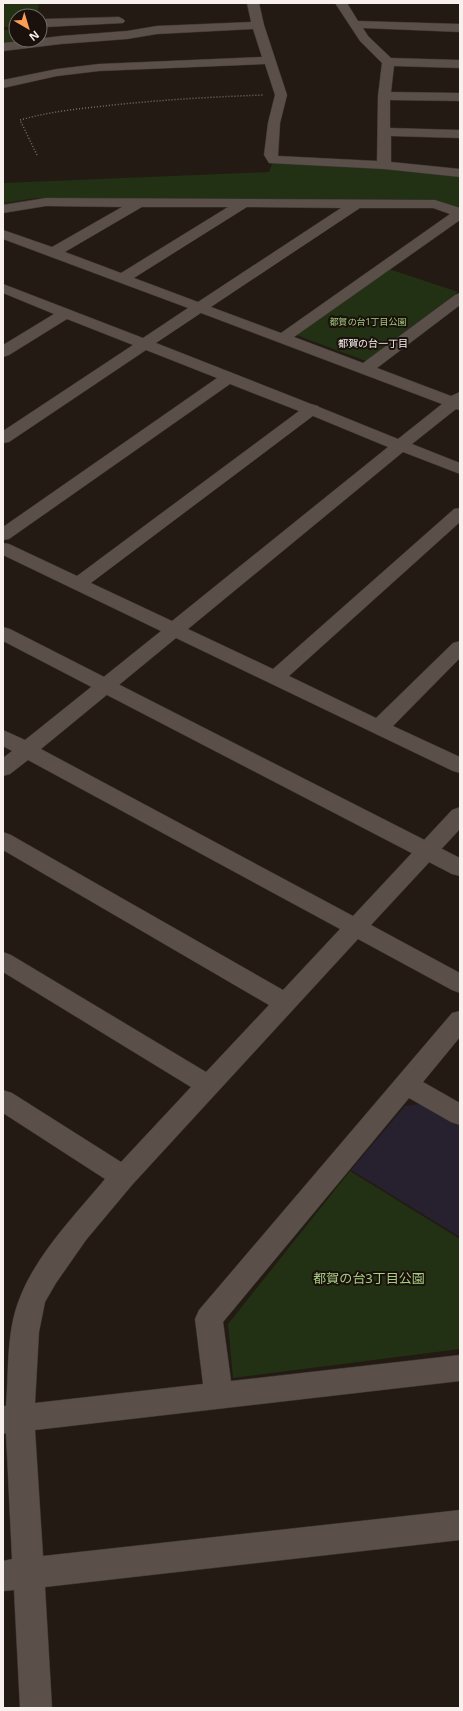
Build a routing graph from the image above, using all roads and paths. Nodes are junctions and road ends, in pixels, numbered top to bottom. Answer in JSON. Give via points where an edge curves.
{"nodes":[{"id":1,"x":253,"y":3,"type":"edge"},
{"id":2,"x":341,"y":3,"type":"edge"},
{"id":3,"x":48,"y":23,"type":"edge"},
{"id":4,"x":356,"y":24,"type":"junction"},
{"id":5,"x":258,"y":25,"type":"junction"},
{"id":6,"x":460,"y":28,"type":"edge"},
{"id":7,"x":157,"y":30,"type":"junction"},
{"id":8,"x":3,"y":47,"type":"edge"},
{"id":9,"x":270,"y":60,"type":"junction"},
{"id":10,"x":388,"y":62,"type":"junction"},
{"id":11,"x":460,"y":64,"type":"edge"},
{"id":12,"x":3,"y":84,"type":"edge"},
{"id":13,"x":281,"y":95,"type":"junction"},
{"id":14,"x":384,"y":96,"type":"junction"},
{"id":15,"x":460,"y":97,"type":"edge"},
{"id":16,"x":385,"y":132,"type":"junction"},
{"id":17,"x":460,"y":134,"type":"edge"},
{"id":18,"x":37,"y":155,"type":"dead end"},
{"id":19,"x":384,"y":165,"type":"junction"},
{"id":20,"x":460,"y":173,"type":"edge"},
{"id":21,"x":140,"y":202,"type":"junction"},
{"id":22,"x":244,"y":203,"type":"junction"},
{"id":23,"x":356,"y":204,"type":"junction"},
{"id":24,"x":3,"y":209,"type":"edge"},
{"id":25,"x":460,"y":214,"type":"edge"},
{"id":26,"x":3,"y":234,"type":"edge"},
{"id":27,"x":53,"y":253,"type":"junction"},
{"id":28,"x":122,"y":279,"type":"junction"},
{"id":29,"x":3,"y":288,"type":"edge"},
{"id":30,"x":460,"y":298,"type":"edge"},
{"id":31,"x":199,"y":308,"type":"junction"},
{"id":32,"x":66,"y":313,"type":"junction"},
{"id":33,"x":283,"y":338,"type":"junction"},
{"id":34,"x":145,"y":344,"type":"junction"},
{"id":35,"x":3,"y":352,"type":"edge"},
{"id":36,"x":366,"y":369,"type":"junction"},
{"id":37,"x":229,"y":377,"type":"junction"},
{"id":38,"x":458,"y":401,"type":"edge"},
{"id":39,"x":312,"y":409,"type":"junction"},
{"id":40,"x":3,"y":438,"type":"edge"},
{"id":41,"x":401,"y":444,"type":"junction"},
{"id":42,"x":460,"y":469,"type":"edge"},
{"id":43,"x":460,"y":513,"type":"edge"},
{"id":44,"x":3,"y":536,"type":"edge"},
{"id":45,"x":3,"y":548,"type":"edge"},
{"id":46,"x":78,"y":584,"type":"junction"},
{"id":47,"x":174,"y":630,"type":"junction"},
{"id":48,"x":3,"y":633,"type":"edge"},
{"id":49,"x":460,"y":647,"type":"edge"},
{"id":50,"x":274,"y":678,"type":"junction"},
{"id":51,"x":104,"y":686,"type":"junction"},
{"id":52,"x":378,"y":727,"type":"junction"},
{"id":53,"x":3,"y":737,"type":"edge"},
{"id":54,"x":27,"y":750,"type":"junction"},
{"id":55,"x":460,"y":766,"type":"edge"},
{"id":56,"x":3,"y":769,"type":"edge"},
{"id":57,"x":460,"y":815,"type":"edge"},
{"id":58,"x":3,"y":840,"type":"edge"},
{"id":59,"x":427,"y":851,"type":"junction"},
{"id":60,"x":460,"y":868,"type":"edge"},
{"id":61,"x":355,"y":927,"type":"junction"},
{"id":62,"x":3,"y":961,"type":"edge"},
{"id":63,"x":460,"y":984,"type":"edge"},
{"id":64,"x":286,"y":1002,"type":"junction"},
{"id":65,"x":460,"y":1020,"type":"edge"},
{"id":66,"x":406,"y":1084,"type":"junction"},
{"id":67,"x":209,"y":1086,"type":"junction"},
{"id":68,"x":3,"y":1100,"type":"edge"},
{"id":69,"x":460,"y":1115,"type":"edge"},
{"id":70,"x":123,"y":1177,"type":"junction"},
{"id":71,"x":460,"y":1368,"type":"edge"},
{"id":72,"x":219,"y":1396,"type":"junction"},
{"id":73,"x":12,"y":1419,"type":"edge"},
{"id":74,"x":460,"y":1525,"type":"edge"},
{"id":75,"x":16,"y":1575,"type":"edge"},
{"id":76,"x":36,"y":1708,"type":"edge"}],
"edges":[{"from":1,"to":5,"type":"street"},
{"from":2,"to":4,"type":"street"},
{"from":3,"to":7,"type":"street","via":[[137,20]]},
{"from":4,"to":6,"type":"street"},
{"from":4,"to":10,"type":"street","via":[[364,38]]},
{"from":5,"to":7,"type":"street"},
{"from":5,"to":9,"type":"street"},
{"from":7,"to":8,"type":"street"},
{"from":9,"to":12,"type":"street","via":[[96,68],[48,74]]},
{"from":9,"to":13,"type":"street"},
{"from":10,"to":11,"type":"street"},
{"from":10,"to":14,"type":"street"},
{"from":13,"to":18,"type":"path","via":[[182,98],[44,113],[20,120]]},
{"from":13,"to":19,"type":"street","via":[[274,123],[271,155],[274,160]]},
{"from":14,"to":15,"type":"street"},
{"from":14,"to":16,"type":"street"},
{"from":16,"to":17,"type":"street"},
{"from":16,"to":19,"type":"street"},
{"from":19,"to":20,"type":"street"},
{"from":21,"to":22,"type":"street"},
{"from":21,"to":24,"type":"street","via":[[46,202]]},
{"from":21,"to":27,"type":"street"},
{"from":22,"to":23,"type":"street"},
{"from":22,"to":28,"type":"street"},
{"from":23,"to":25,"type":"street","via":[[435,204]]},
{"from":23,"to":31,"type":"street"},
{"from":25,"to":33,"type":"street"},
{"from":26,"to":27,"type":"street"},
{"from":27,"to":28,"type":"street"},
{"from":28,"to":31,"type":"street"},
{"from":29,"to":32,"type":"street"},
{"from":30,"to":36,"type":"street"},
{"from":31,"to":33,"type":"street"},
{"from":31,"to":34,"type":"street"},
{"from":32,"to":34,"type":"street"},
{"from":32,"to":35,"type":"street"},
{"from":33,"to":36,"type":"street"},
{"from":34,"to":37,"type":"street"},
{"from":34,"to":40,"type":"street"},
{"from":36,"to":38,"type":"street"},
{"from":37,"to":39,"type":"street"},
{"from":37,"to":44,"type":"street"},
{"from":38,"to":41,"type":"street"},
{"from":39,"to":41,"type":"street"},
{"from":39,"to":46,"type":"street"},
{"from":41,"to":42,"type":"street"},
{"from":41,"to":47,"type":"street"},
{"from":43,"to":50,"type":"street"},
{"from":45,"to":46,"type":"street"},
{"from":46,"to":47,"type":"street"},
{"from":47,"to":50,"type":"street"},
{"from":47,"to":51,"type":"street"},
{"from":48,"to":51,"type":"street"},
{"from":49,"to":52,"type":"street"},
{"from":50,"to":52,"type":"street"},
{"from":51,"to":54,"type":"street"},
{"from":51,"to":59,"type":"street"},
{"from":52,"to":55,"type":"street"},
{"from":53,"to":54,"type":"street"},
{"from":54,"to":56,"type":"street"},
{"from":54,"to":61,"type":"street"},
{"from":57,"to":59,"type":"street"},
{"from":58,"to":64,"type":"street"},
{"from":59,"to":60,"type":"street"},
{"from":59,"to":61,"type":"street"},
{"from":61,"to":63,"type":"street"},
{"from":61,"to":64,"type":"street"},
{"from":62,"to":67,"type":"street"},
{"from":64,"to":67,"type":"street"},
{"from":65,"to":66,"type":"street"},
{"from":66,"to":69,"type":"street"},
{"from":66,"to":72,"type":"street","via":[[210,1319]]},
{"from":67,"to":70,"type":"street"},
{"from":68,"to":70,"type":"street"},
{"from":70,"to":73,"type":"street","via":[[46,1274],[32,1301]]},
{"from":71,"to":72,"type":"street"},
{"from":72,"to":73,"type":"street"},
{"from":73,"to":75,"type":"street"},
{"from":74,"to":75,"type":"street"},
{"from":75,"to":76,"type":"street"}]}
